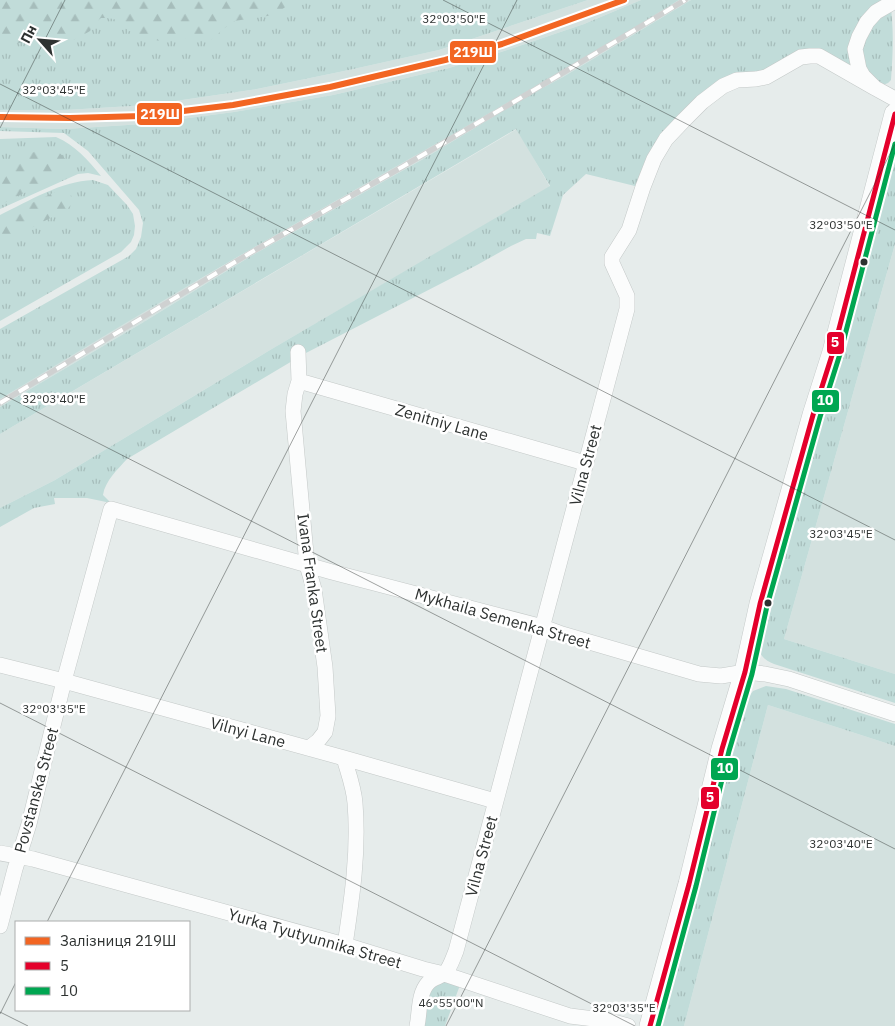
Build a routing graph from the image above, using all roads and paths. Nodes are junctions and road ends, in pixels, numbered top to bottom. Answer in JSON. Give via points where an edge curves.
{"nodes":[{"id":1,"x":895,"y":1,"type":"edge"},
{"id":2,"x":876,"y":88,"type":"junction"},
{"id":3,"x":895,"y":99,"type":"edge"},
{"id":4,"x":895,"y":114,"type":"edge"},
{"id":5,"x":298,"y":352,"type":"dead end"},
{"id":6,"x":299,"y":382,"type":"junction"},
{"id":7,"x":585,"y":463,"type":"junction"},
{"id":8,"x":111,"y":509,"type":"joint"},
{"id":9,"x":307,"y":565,"type":"junction"},
{"id":10,"x":542,"y":627,"type":"junction"},
{"id":11,"x":0,"y":664,"type":"edge"},
{"id":12,"x":744,"y":672,"type":"junction"},
{"id":13,"x":64,"y":681,"type":"junction"},
{"id":14,"x":895,"y":714,"type":"edge"},
{"id":15,"x":309,"y":748,"type":"junction"},
{"id":16,"x":344,"y":758,"type":"junction"},
{"id":17,"x":495,"y":801,"type":"junction"},
{"id":18,"x":0,"y":853,"type":"edge"},
{"id":19,"x":19,"y":856,"type":"junction"},
{"id":20,"x":0,"y":926,"type":"edge"},
{"id":21,"x":345,"y":945,"type":"junction"},
{"id":22,"x":444,"y":974,"type":"junction"},
{"id":23,"x":417,"y":1026,"type":"edge"},
{"id":24,"x":628,"y":1026,"type":"edge"},
{"id":25,"x":650,"y":1026,"type":"edge"}],
"edges":[{"from":1,"to":2,"type":"street","name":"Vilna Street","via":[[876,12],[867,22],[855,49],[859,69]]},
{"from":2,"to":3,"type":"street","name":"Vilna Street"},
{"from":2,"to":7,"type":"street","name":"Vilna Street","via":[[819,56],[800,57],[766,77],[737,80],[723,86],[702,102],[666,139],[643,187],[629,230],[612,258],[627,296],[627,309]]},
{"from":4,"to":12,"type":"street","via":[[834,352],[813,415]]},
{"from":5,"to":6,"type":"street","name":"Ivana Franka Street"},
{"from":6,"to":7,"type":"street","name":"Zenitniy Lane"},
{"from":6,"to":9,"type":"street","name":"Ivana Franka Street","via":[[294,394],[294,411]]},
{"from":7,"to":10,"type":"street","name":"Vilna Street"},
{"from":8,"to":9,"type":"street","name":"Mykhaila Semenka Street"},
{"from":8,"to":13,"type":"street","name":"Povstanska Street"},
{"from":9,"to":10,"type":"street","name":"Mykhaila Semenka Street"},
{"from":9,"to":15,"type":"street","name":"Ivana Franka Street","via":[[314,589],[325,667],[328,716],[325,732]]},
{"from":10,"to":12,"type":"street","name":"Mykhaila Semenka Street","via":[[699,674],[722,676]]},
{"from":10,"to":17,"type":"street","name":"Vilna Street"},
{"from":11,"to":13,"type":"street","name":"Vilnyi Lane"},
{"from":12,"to":14,"type":"street","name":"Mykhaila Semenka Street","via":[[788,679]]},
{"from":12,"to":25,"type":"street"},
{"from":13,"to":15,"type":"street","name":"Vilnyi Lane"},
{"from":13,"to":19,"type":"street","name":"Povstanska Street"},
{"from":15,"to":16,"type":"street","name":"Vilnyi Lane"},
{"from":16,"to":17,"type":"street","name":"Vilnyi Lane"},
{"from":16,"to":21,"type":"street","via":[[355,801],[356,840],[354,884]]},
{"from":17,"to":22,"type":"street","name":"Vilna Street","via":[[456,951]]},
{"from":18,"to":19,"type":"street","name":"Yurka Tyutyunnika Street"},
{"from":19,"to":20,"type":"street","name":"Povstanska Street"},
{"from":19,"to":21,"type":"street","name":"Yurka Tyutyunnika Street"},
{"from":21,"to":22,"type":"street","name":"Yurka Tyutyunnika Street"},
{"from":22,"to":23,"type":"street","name":"Vilna Street","via":[[427,984]]},
{"from":22,"to":24,"type":"street","name":"Yurka Tyutyunnika Street","via":[[570,1016]]}]}
